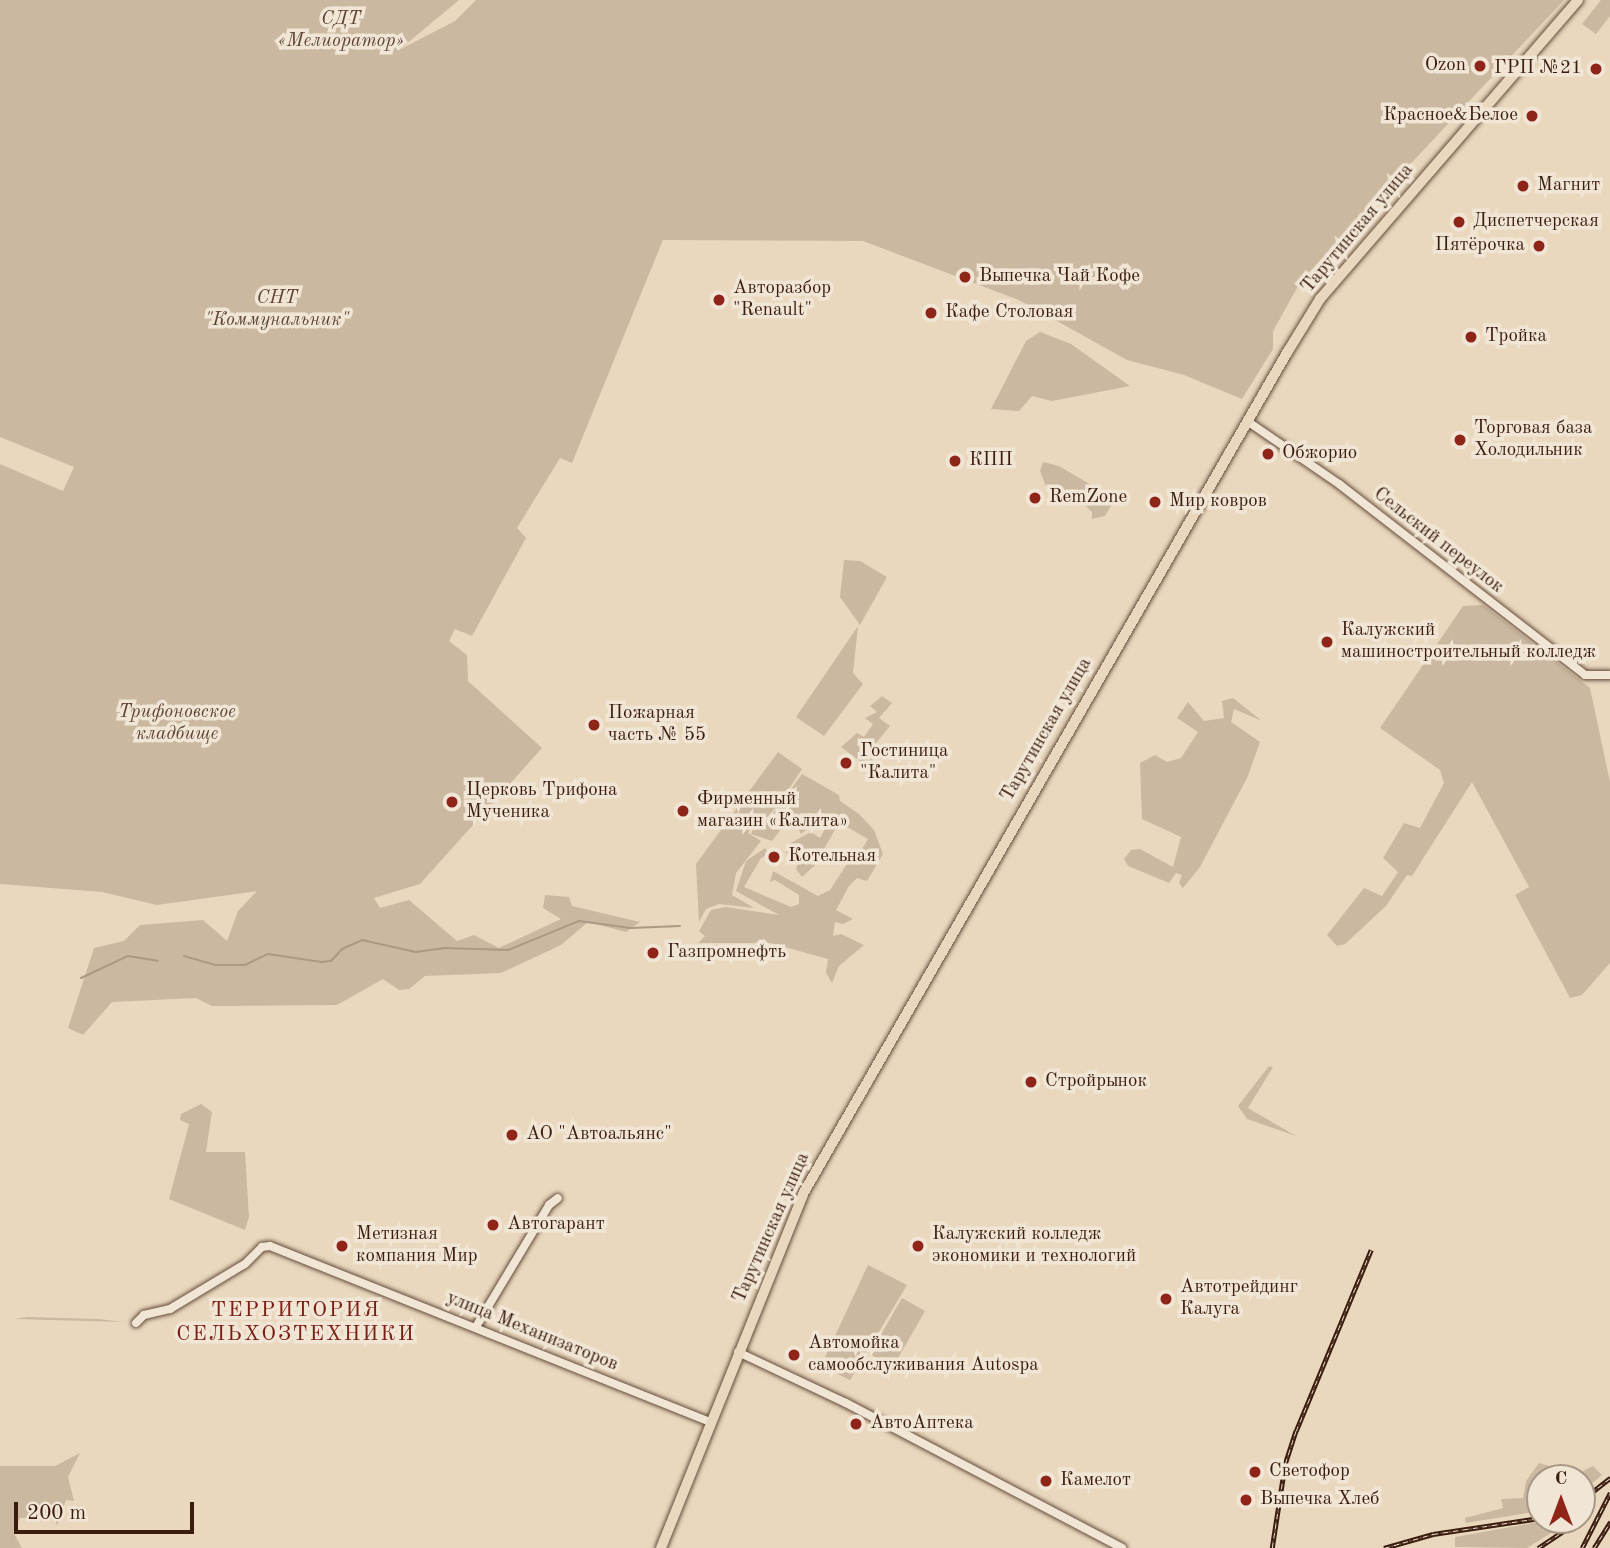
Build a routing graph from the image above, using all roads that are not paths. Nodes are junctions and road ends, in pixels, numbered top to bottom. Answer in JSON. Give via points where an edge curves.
{"nodes":[{"id":1,"x":1578,"y":0,"type":"edge"},
{"id":2,"x":1247,"y":421,"type":"junction"},
{"id":3,"x":1610,"y":675,"type":"edge"},
{"id":4,"x":558,"y":1198,"type":"dead end"},
{"id":5,"x":136,"y":1323,"type":"dead end"},
{"id":6,"x":477,"y":1325,"type":"junction"},
{"id":7,"x":738,"y":1352,"type":"junction"},
{"id":8,"x":711,"y":1422,"type":"junction"},
{"id":9,"x":661,"y":1548,"type":"edge"},
{"id":10,"x":1122,"y":1548,"type":"edge"}],
"edges":[{"from":1,"to":2,"type":"main road","name":"Тарутинская улица","via":[[1320,299]]},
{"from":2,"to":3,"type":"street","name":"Сельский переулок","via":[[1339,484],[1585,675]]},
{"from":2,"to":7,"type":"main road","name":"Тарутинская улица","via":[[829,1144],[798,1205]]},
{"from":4,"to":6,"type":"street","via":[[543,1215]]},
{"from":5,"to":6,"type":"street","name":"улица Механизаторов","via":[[144,1315],[170,1309],[270,1246]]},
{"from":6,"to":8,"type":"street","name":"улица Механизаторов"},
{"from":7,"to":8,"type":"main road","name":"Тарутинская улица"},
{"from":7,"to":10,"type":"street","via":[[846,1403]]},
{"from":8,"to":9,"type":"main road","name":"Тарутинская улица"}]}
